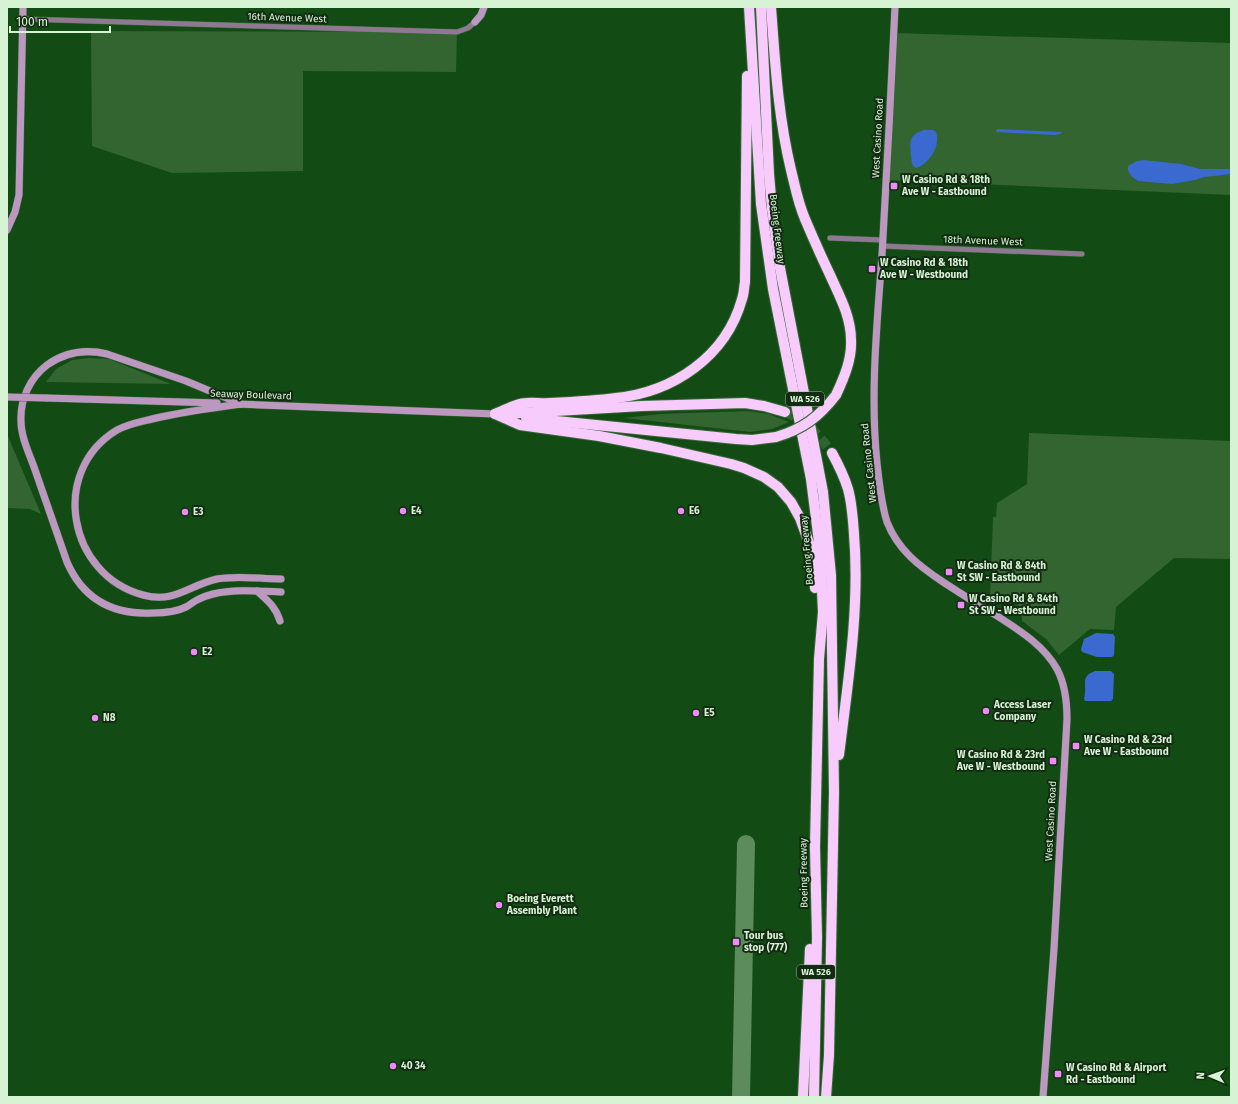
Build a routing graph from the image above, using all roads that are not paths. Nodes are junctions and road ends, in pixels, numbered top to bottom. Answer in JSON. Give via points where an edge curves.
{"nodes":[{"id":1,"x":23,"y":7,"type":"edge"},
{"id":2,"x":484,"y":7,"type":"edge"},
{"id":3,"x":748,"y":7,"type":"edge"},
{"id":4,"x":761,"y":7,"type":"edge"},
{"id":5,"x":771,"y":7,"type":"edge"},
{"id":6,"x":895,"y":7,"type":"edge"},
{"id":7,"x":23,"y":19,"type":"junction"},
{"id":8,"x":476,"y":22,"type":"joint"},
{"id":9,"x":7,"y":230,"type":"edge"},
{"id":10,"x":830,"y":238,"type":"dead end"},
{"id":11,"x":882,"y":243,"type":"junction"},
{"id":12,"x":1082,"y":254,"type":"dead end"},
{"id":13,"x":7,"y":397,"type":"edge"},
{"id":14,"x":241,"y":404,"type":"junction"},
{"id":15,"x":785,"y":412,"type":"tunnel mouth"},
{"id":16,"x":495,"y":414,"type":"junction"},
{"id":17,"x":832,"y":453,"type":"tunnel mouth"},
{"id":18,"x":281,"y":579,"type":"dead end"},
{"id":19,"x":256,"y":591,"type":"junction"},
{"id":20,"x":280,"y":592,"type":"dead end"},
{"id":21,"x":280,"y":621,"type":"dead end"},
{"id":22,"x":819,"y":659,"type":"junction"},
{"id":23,"x":834,"y":792,"type":"junction"},
{"id":24,"x":815,"y":847,"type":"junction"},
{"id":25,"x":829,"y":1056,"type":"junction"},
{"id":26,"x":803,"y":1097,"type":"edge"},
{"id":27,"x":814,"y":1097,"type":"edge"},
{"id":28,"x":826,"y":1097,"type":"edge"},
{"id":29,"x":830,"y":1097,"type":"edge"},
{"id":30,"x":1043,"y":1097,"type":"edge"}],
"edges":[{"from":1,"to":7,"type":"street"},
{"from":2,"to":8,"type":"street"},
{"from":3,"to":16,"type":"highway","via":[[745,282],[742,300],[720,344],[699,365],[660,388],[618,398],[548,404],[521,403]]},
{"from":3,"to":22,"type":"highway","name":"Boeing Freeway","number":"WA 526","via":[[766,244],[816,513],[823,612]]},
{"from":4,"to":23,"type":"highway","name":"Boeing Freeway","number":"WA 526","via":[[772,209],[781,275],[818,463],[827,524],[831,575]]},
{"from":5,"to":16,"type":"highway","bridge":true,"via":[[782,127],[797,195],[804,217],[844,305],[852,341],[849,361],[836,395],[823,411],[799,429],[776,437],[752,440]]},
{"from":6,"to":11,"type":"street","name":"West Casino Road"},
{"from":7,"to":8,"type":"street","name":"16th Avenue West","via":[[457,32]]},
{"from":7,"to":9,"type":"street","via":[[19,195]]},
{"from":10,"to":11,"type":"street","name":"18th Avenue West"},
{"from":11,"to":12,"type":"street","name":"18th Avenue West"},
{"from":11,"to":30,"type":"street","name":"West Casino Road","via":[[875,353],[874,440],[878,478],[887,521],[905,552],[922,568],[1031,639],[1047,655],[1057,669],[1067,703],[1055,935]]},
{"from":13,"to":14,"type":"street","name":"Seaway Boulevard","bridge":true},
{"from":14,"to":16,"type":"street","name":"Seaway Boulevard"},
{"from":14,"to":18,"type":"street","via":[[192,410],[127,425],[107,438],[92,455],[80,475],[75,507],[77,528],[88,553],[102,572],[121,587],[142,595],[155,598],[174,596],[217,579]]},
{"from":14,"to":19,"type":"street","via":[[186,381],[119,358],[84,351],[62,356],[43,369],[28,388],[22,406],[21,421],[26,443],[67,562],[76,579],[94,597],[117,610],[137,614],[164,613],[220,593]]},
{"from":15,"to":16,"type":"highway","via":[[746,403]]},
{"from":16,"to":22,"type":"highway","via":[[520,425],[598,436],[730,464],[764,477],[778,486],[800,518],[812,550]]},
{"from":17,"to":23,"type":"highway","via":[[848,490],[856,557],[848,686]]},
{"from":19,"to":20,"type":"street"},
{"from":19,"to":21,"type":"street","via":[[272,604]]},
{"from":22,"to":24,"type":"highway","name":"Boeing Freeway","number":"WA 526"},
{"from":23,"to":25,"type":"highway","name":"Boeing Freeway","number":"WA 526"},
{"from":24,"to":26,"type":"highway"},
{"from":24,"to":27,"type":"highway","name":"Boeing Freeway","number":"WA 526","via":[[817,937]]},
{"from":25,"to":28,"type":"highway","name":"Boeing Freeway","number":"WA 526"},
{"from":25,"to":29,"type":"highway"}]}
